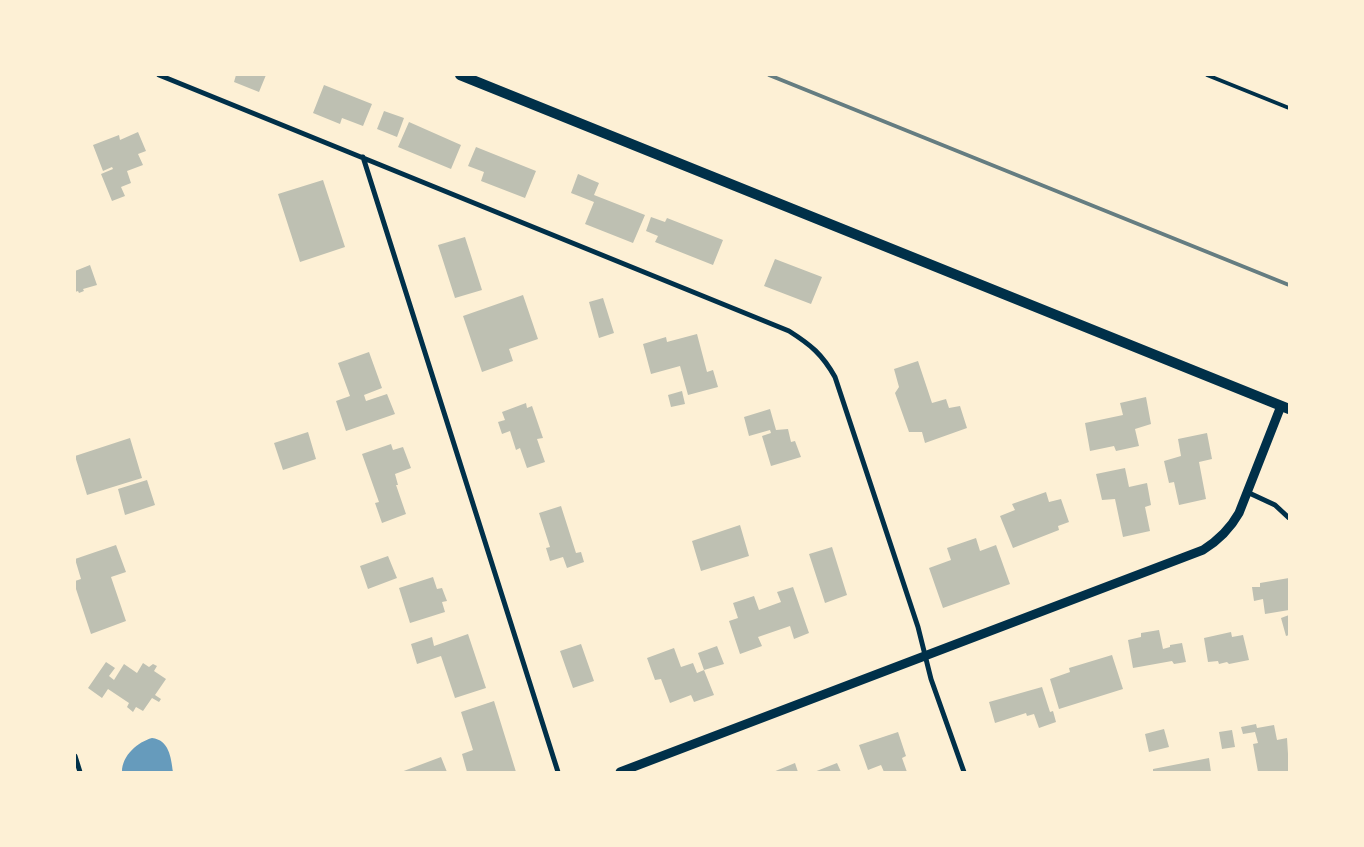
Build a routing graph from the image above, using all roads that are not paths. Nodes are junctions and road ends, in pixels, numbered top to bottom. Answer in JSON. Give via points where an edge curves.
{"nodes":[{"id":1,"x":159,"y":75,"type":"edge"},
{"id":2,"x":460,"y":75,"type":"edge"},
{"id":3,"x":1207,"y":75,"type":"edge"},
{"id":4,"x":1289,"y":108,"type":"edge"},
{"id":5,"x":363,"y":157,"type":"junction"},
{"id":6,"x":1285,"y":408,"type":"edge"},
{"id":7,"x":1246,"y":492,"type":"junction"},
{"id":8,"x":1289,"y":518,"type":"edge"},
{"id":9,"x":925,"y":656,"type":"junction"},
{"id":10,"x":75,"y":756,"type":"edge"},
{"id":11,"x":80,"y":772,"type":"edge"},
{"id":12,"x":558,"y":772,"type":"edge"},
{"id":13,"x":620,"y":772,"type":"edge"},
{"id":14,"x":964,"y":772,"type":"edge"}],
"edges":[{"from":1,"to":5,"type":"street"},
{"from":2,"to":6,"type":"main road"},
{"from":3,"to":4,"type":"lane"},
{"from":5,"to":9,"type":"street","via":[[789,331],[811,345],[824,357],[835,377]]},
{"from":5,"to":12,"type":"street"},
{"from":6,"to":7,"type":"street"},
{"from":7,"to":8,"type":"street","via":[[1275,506]]},
{"from":7,"to":9,"type":"street","via":[[1232,524],[1217,542],[1204,550]]},
{"from":9,"to":13,"type":"street"},
{"from":9,"to":14,"type":"street"},
{"from":10,"to":11,"type":"street"}]}
